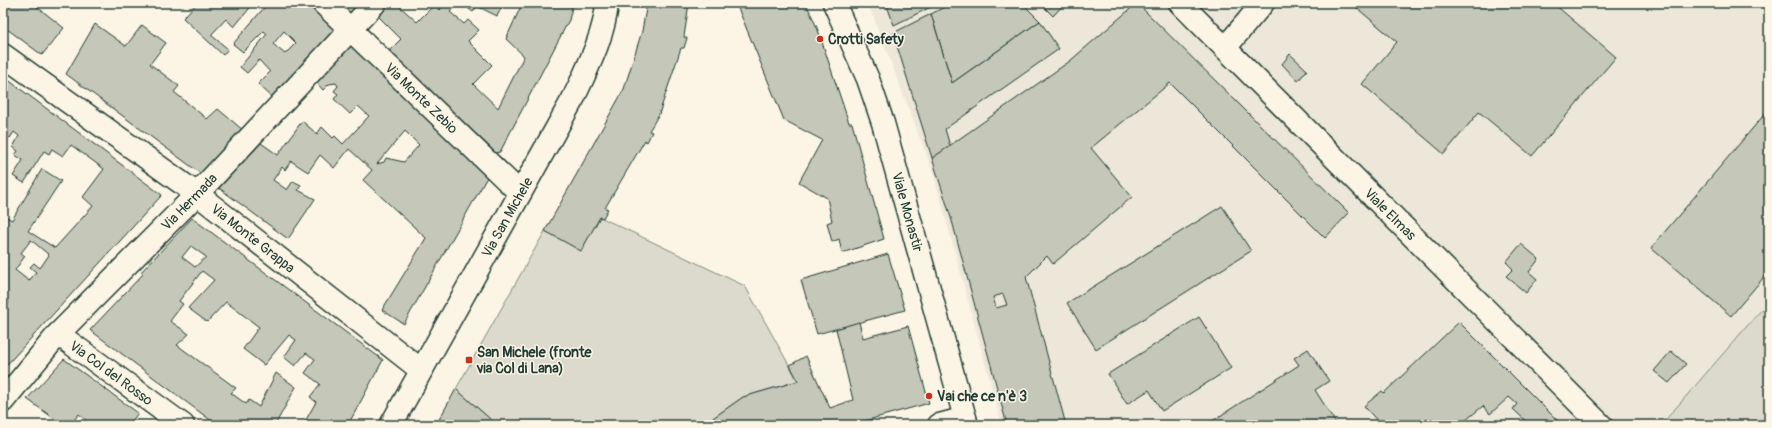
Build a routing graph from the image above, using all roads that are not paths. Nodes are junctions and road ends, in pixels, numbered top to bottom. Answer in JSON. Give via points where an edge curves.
{"nodes":[{"id":1,"x":323,"y":3,"type":"edge"},
{"id":2,"x":375,"y":3,"type":"edge"},
{"id":3,"x":607,"y":3,"type":"edge"},
{"id":4,"x":834,"y":3,"type":"edge"},
{"id":5,"x":1180,"y":3,"type":"edge"},
{"id":6,"x":1263,"y":3,"type":"edge"},
{"id":7,"x":351,"y":29,"type":"junction"},
{"id":8,"x":1225,"y":48,"type":"junction"},
{"id":9,"x":3,"y":55,"type":"edge"},
{"id":10,"x":520,"y":193,"type":"junction"},
{"id":11,"x":197,"y":194,"type":"junction"},
{"id":12,"x":58,"y":334,"type":"junction"},
{"id":13,"x":421,"y":370,"type":"junction"},
{"id":14,"x":3,"y":401,"type":"edge"},
{"id":15,"x":966,"y":422,"type":"edge"},
{"id":16,"x":184,"y":425,"type":"edge"},
{"id":17,"x":391,"y":425,"type":"edge"},
{"id":18,"x":938,"y":425,"type":"edge"},
{"id":19,"x":1601,"y":425,"type":"edge"}],
"edges":[{"from":1,"to":7,"type":"street","name":"Via Monte Zebio"},
{"from":2,"to":7,"type":"street","name":"Via Hermada"},
{"from":3,"to":10,"type":"street","name":"Via San Michele","via":[[588,66],[574,97]]},
{"from":4,"to":15,"type":"street","name":"Viale Monastir","via":[[868,79],[883,123]]},
{"from":5,"to":8,"type":"street","name":"Viale Elmas"},
{"from":6,"to":8,"type":"street"},
{"from":7,"to":10,"type":"street","name":"Via Monte Zebio"},
{"from":7,"to":11,"type":"street","name":"Via Hermada"},
{"from":8,"to":19,"type":"street","name":"Viale Elmas"},
{"from":9,"to":11,"type":"street","name":"Via Monte Grappa"},
{"from":10,"to":13,"type":"street","name":"Via San Michele"},
{"from":11,"to":12,"type":"street","name":"Via Hermada"},
{"from":11,"to":13,"type":"street","name":"Via Monte Grappa"},
{"from":12,"to":14,"type":"street","name":"Via Hermada"},
{"from":12,"to":16,"type":"street","name":"Via Col del Rosso"},
{"from":13,"to":17,"type":"street","name":"Via San Michele"},
{"from":15,"to":18,"type":"street"}]}
